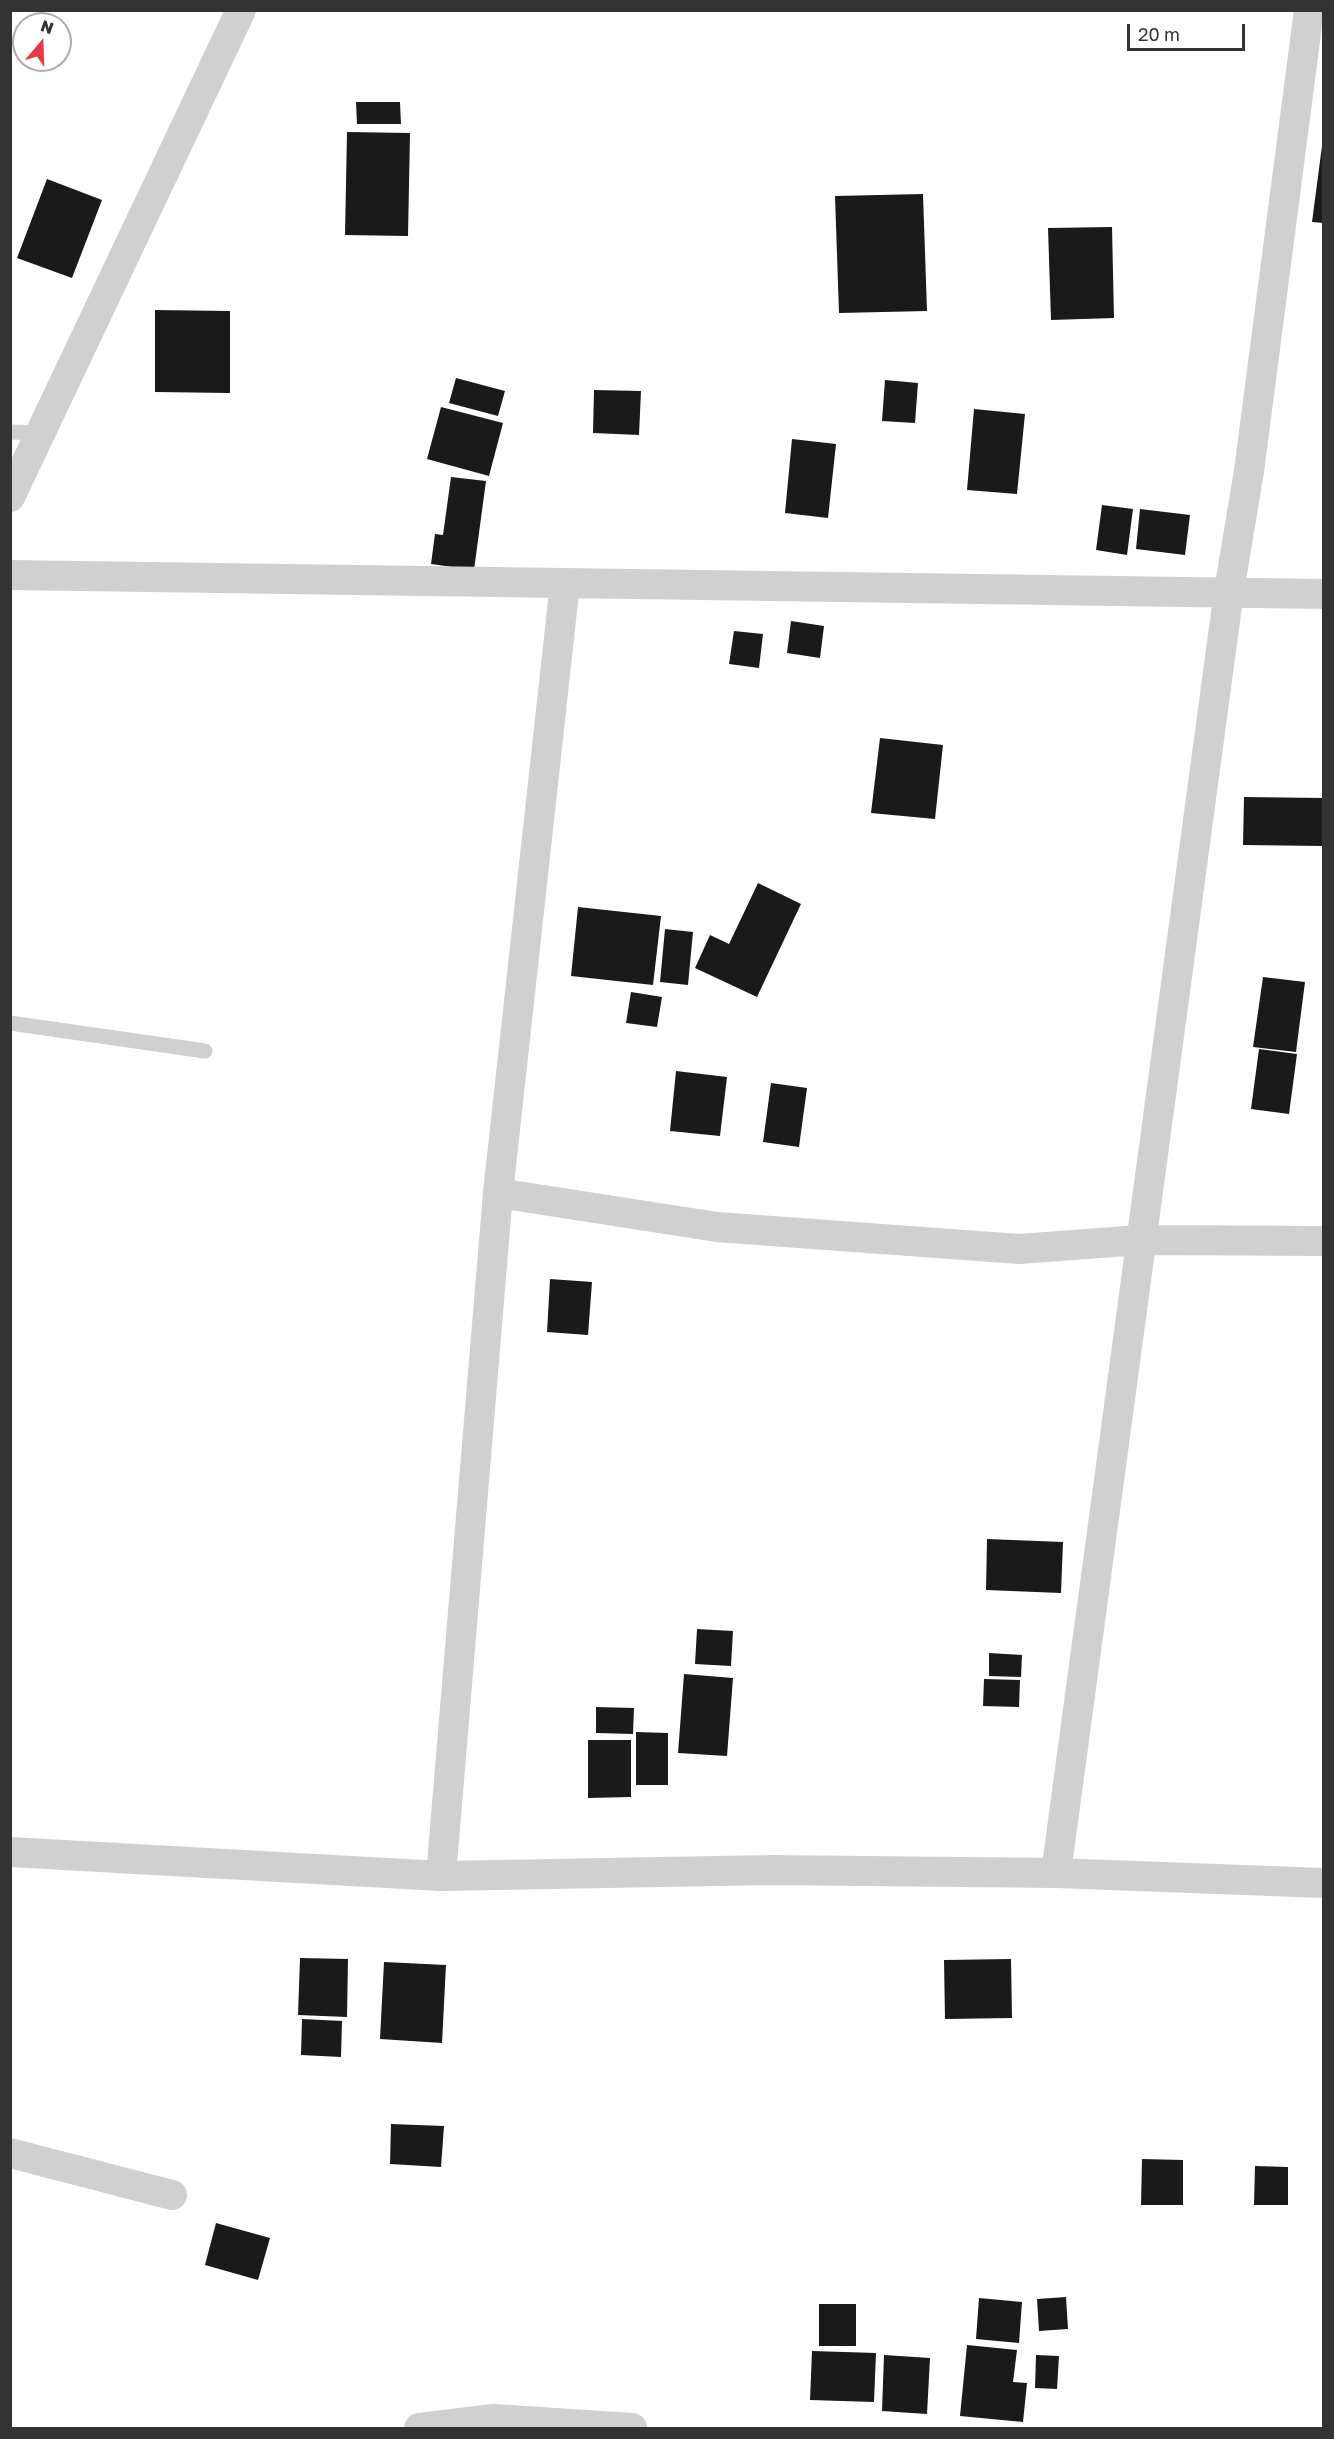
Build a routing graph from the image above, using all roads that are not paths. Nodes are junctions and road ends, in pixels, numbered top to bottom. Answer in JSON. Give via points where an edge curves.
{"nodes":[{"id":1,"x":241,"y":10,"type":"edge"},
{"id":2,"x":1309,"y":10,"type":"edge"},
{"id":3,"x":10,"y":432,"type":"edge"},
{"id":4,"x":41,"y":433,"type":"junction"},
{"id":5,"x":10,"y":497,"type":"edge"},
{"id":6,"x":10,"y":576,"type":"edge"},
{"id":7,"x":565,"y":583,"type":"junction"},
{"id":8,"x":1229,"y":591,"type":"junction"},
{"id":9,"x":1323,"y":594,"type":"edge"},
{"id":10,"x":10,"y":1023,"type":"edge"},
{"id":11,"x":206,"y":1051,"type":"dead end"},
{"id":12,"x":498,"y":1193,"type":"junction"},
{"id":13,"x":1140,"y":1240,"type":"junction"},
{"id":14,"x":1323,"y":1241,"type":"edge"},
{"id":15,"x":10,"y":1852,"type":"edge"},
{"id":16,"x":1056,"y":1873,"type":"junction"},
{"id":17,"x":441,"y":1876,"type":"junction"},
{"id":18,"x":1323,"y":1883,"type":"edge"},
{"id":19,"x":10,"y":2153,"type":"edge"},
{"id":20,"x":172,"y":2195,"type":"dead end"},
{"id":21,"x":419,"y":2428,"type":"edge"},
{"id":22,"x":632,"y":2428,"type":"edge"}],
"edges":[{"from":1,"to":4,"type":"street"},
{"from":2,"to":8,"type":"street","via":[[1251,459]]},
{"from":3,"to":4,"type":"lane"},
{"from":4,"to":5,"type":"street"},
{"from":6,"to":7,"type":"street"},
{"from":7,"to":8,"type":"street"},
{"from":7,"to":12,"type":"street"},
{"from":8,"to":9,"type":"street"},
{"from":8,"to":13,"type":"street"},
{"from":10,"to":11,"type":"lane"},
{"from":12,"to":13,"type":"street","via":[[717,1227],[1019,1249]]},
{"from":12,"to":17,"type":"street"},
{"from":13,"to":14,"type":"street"},
{"from":13,"to":16,"type":"street"},
{"from":15,"to":17,"type":"street"},
{"from":16,"to":17,"type":"street","via":[[771,1870]]},
{"from":16,"to":18,"type":"street"},
{"from":19,"to":20,"type":"street"},
{"from":21,"to":22,"type":"street","via":[[494,2419]]}]}
